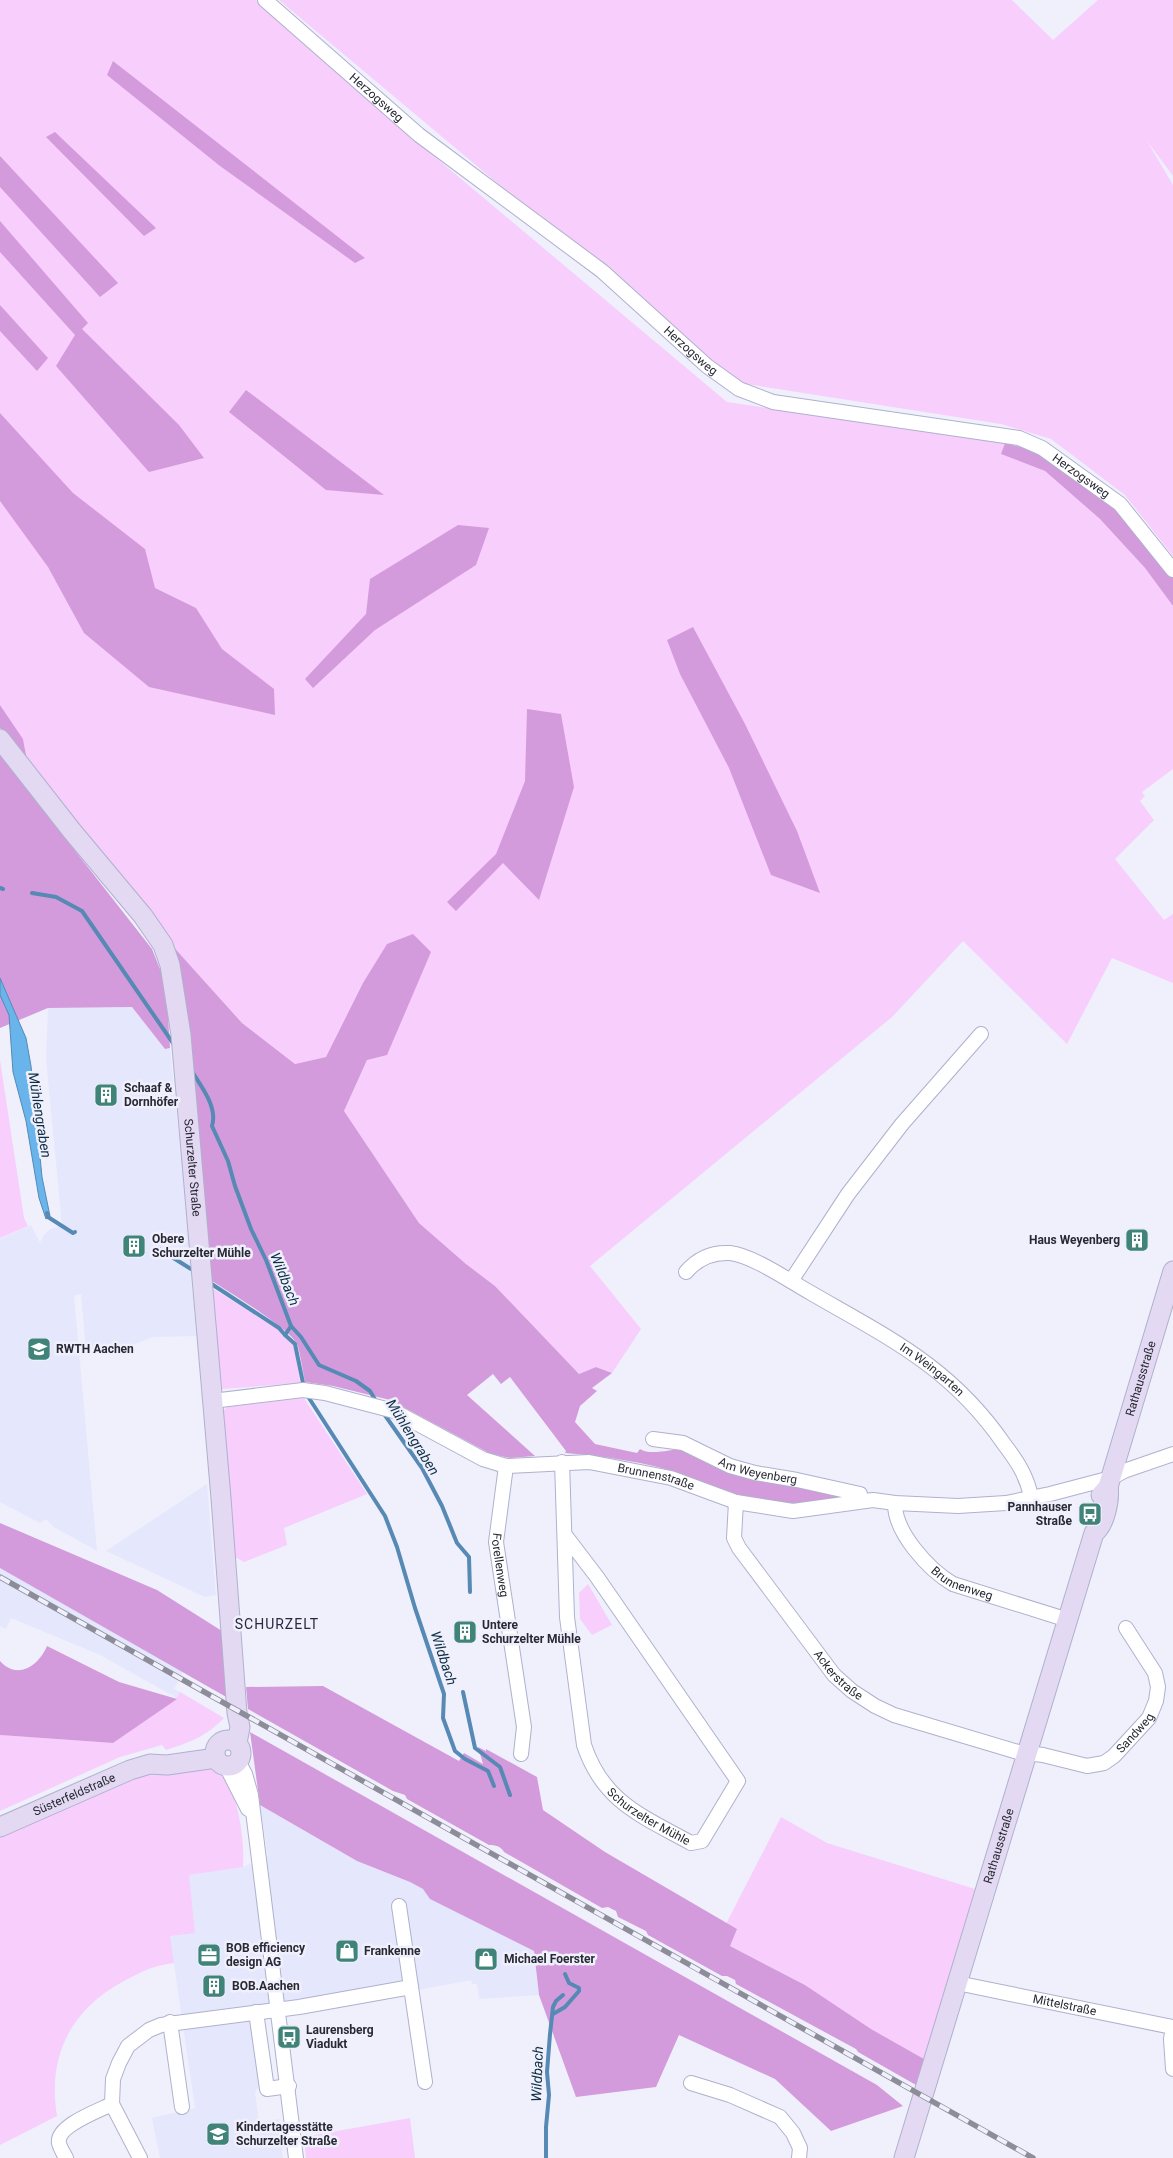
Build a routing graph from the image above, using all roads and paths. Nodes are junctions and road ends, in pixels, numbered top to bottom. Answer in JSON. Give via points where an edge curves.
{"nodes":[{"id":1,"x":265,"y":0,"type":"edge"},
{"id":2,"x":1173,"y":570,"type":"edge"},
{"id":3,"x":0,"y":739,"type":"edge"},
{"id":4,"x":981,"y":1034,"type":"dead end"},
{"id":5,"x":686,"y":1272,"type":"dead end"},
{"id":6,"x":791,"y":1281,"type":"junction"},
{"id":7,"x":1171,"y":1283,"type":"edge"},
{"id":8,"x":212,"y":1401,"type":"junction"},
{"id":9,"x":653,"y":1439,"type":"dead end"},
{"id":10,"x":1173,"y":1454,"type":"edge"},
{"id":11,"x":562,"y":1462,"type":"junction"},
{"id":12,"x":506,"y":1466,"type":"junction"},
{"id":13,"x":1110,"y":1483,"type":"junction"},
{"id":14,"x":1031,"y":1498,"type":"junction"},
{"id":15,"x":861,"y":1501,"type":"junction"},
{"id":16,"x":736,"y":1502,"type":"junction"},
{"id":17,"x":895,"y":1503,"type":"junction"},
{"id":18,"x":565,"y":1535,"type":"junction"},
{"id":19,"x":1068,"y":1620,"type":"junction"},
{"id":20,"x":1126,"y":1628,"type":"dead end"},
{"id":21,"x":226,"y":1752,"type":"junction"},
{"id":22,"x":1028,"y":1752,"type":"junction"},
{"id":23,"x":521,"y":1754,"type":"dead end"},
{"id":24,"x":0,"y":1827,"type":"edge"},
{"id":25,"x":399,"y":1906,"type":"dead end"},
{"id":26,"x":957,"y":1983,"type":"junction"},
{"id":27,"x":411,"y":1987,"type":"junction"},
{"id":28,"x":277,"y":2010,"type":"junction"},
{"id":29,"x":256,"y":2012,"type":"junction"},
{"id":30,"x":170,"y":2022,"type":"junction"},
{"id":31,"x":1173,"y":2027,"type":"edge"},
{"id":32,"x":1173,"y":2068,"type":"edge"},
{"id":33,"x":425,"y":2082,"type":"dead end"},
{"id":34,"x":691,"y":2083,"type":"dead end"},
{"id":35,"x":289,"y":2086,"type":"junction"},
{"id":36,"x":112,"y":2104,"type":"junction"},
{"id":37,"x":182,"y":2107,"type":"dead end"},
{"id":38,"x":66,"y":2158,"type":"edge"},
{"id":39,"x":140,"y":2158,"type":"edge"},
{"id":40,"x":296,"y":2158,"type":"edge"},
{"id":41,"x":799,"y":2158,"type":"edge"},
{"id":42,"x":904,"y":2158,"type":"edge"}],
"edges":[{"from":1,"to":2,"type":"street","name":"Herzogsweg","via":[[419,135],[602,271],[707,366],[739,389],[773,402],[1020,438],[1042,448],[1120,504]]},
{"from":3,"to":8,"type":"street","name":"Schurzelter Straße","via":[[143,916],[163,945],[170,965],[180,1035]]},
{"from":4,"to":6,"type":"street","via":[[902,1124],[854,1186]]},
{"from":5,"to":6,"type":"street","name":"Im Weingarten","via":[[704,1257],[730,1253]]},
{"from":6,"to":14,"type":"street","name":"Im Weingarten","via":[[903,1345],[950,1382],[987,1420],[1008,1449],[1025,1475]]},
{"from":7,"to":13,"type":"street","name":"Rathausstraße"},
{"from":8,"to":12,"type":"street","name":"Brunnenstraße","via":[[307,1391],[375,1405],[394,1411],[483,1459]]},
{"from":8,"to":21,"type":"street","name":"Schurzelter Straße","via":[[237,1713]]},
{"from":9,"to":15,"type":"street","name":"Am Weyenberg","via":[[683,1443],[730,1466],[755,1474],[860,1494]]},
{"from":10,"to":13,"type":"street","via":[[1124,1471]]},
{"from":11,"to":12,"type":"street","name":"Brunnenstraße"},
{"from":11,"to":16,"type":"street","name":"Brunnenstraße","via":[[589,1462],[671,1478]]},
{"from":11,"to":18,"type":"street","name":"Schurzelter Mühle"},
{"from":12,"to":23,"type":"street","name":"Forellenweg","via":[[496,1542],[524,1727]]},
{"from":13,"to":14,"type":"street","name":"Brunnenstraße"},
{"from":13,"to":19,"type":"street","name":"Rathausstraße","via":[[1110,1497],[1099,1530],[1094,1533]]},
{"from":14,"to":17,"type":"street","name":"Brunnenstraße","via":[[978,1506]]},
{"from":15,"to":16,"type":"street","name":"Brunnenstraße","via":[[793,1511]]},
{"from":15,"to":17,"type":"street","name":"Brunnenstraße"},
{"from":16,"to":22,"type":"street","name":"Ackerstraße","via":[[734,1538],[739,1548],[834,1675],[852,1691],[894,1715],[1018,1752]]},
{"from":17,"to":19,"type":"street","name":"Brunnenweg","via":[[898,1524],[929,1566],[942,1577],[953,1584]]},
{"from":18,"to":18,"type":"street","name":"Schurzelter Mühle","via":[[567,1617],[584,1745],[590,1764],[623,1804],[691,1843],[702,1841],[738,1781]]},
{"from":19,"to":22,"type":"street","name":"Rathausstraße"},
{"from":20,"to":22,"type":"street","name":"Sandweg","via":[[1155,1673],[1158,1687],[1149,1718],[1114,1756],[1096,1766]]},
{"from":21,"to":24,"type":"street","name":"Süsterfeldstraße","via":[[130,1770]]},
{"from":21,"to":28,"type":"street","via":[[249,1785]]},
{"from":22,"to":26,"type":"street","name":"Rathausstraße"},
{"from":25,"to":27,"type":"street"},
{"from":26,"to":31,"type":"street","name":"Mittelstraße"},
{"from":26,"to":42,"type":"street","name":"Rathausstraße"},
{"from":27,"to":28,"type":"street"},
{"from":27,"to":33,"type":"street"},
{"from":28,"to":29,"type":"street"},
{"from":28,"to":35,"type":"street"},
{"from":29,"to":30,"type":"street"},
{"from":29,"to":35,"type":"street","via":[[267,2089]]},
{"from":30,"to":36,"type":"street","via":[[149,2030],[128,2046],[113,2079]]},
{"from":30,"to":37,"type":"street"},
{"from":31,"to":32,"type":"street","name":"Mittelstraße"},
{"from":34,"to":41,"type":"street","via":[[730,2094],[780,2117],[800,2148]]},
{"from":35,"to":40,"type":"street"},
{"from":36,"to":38,"type":"street","via":[[65,2128],[59,2144]]},
{"from":36,"to":39,"type":"street"}]}
